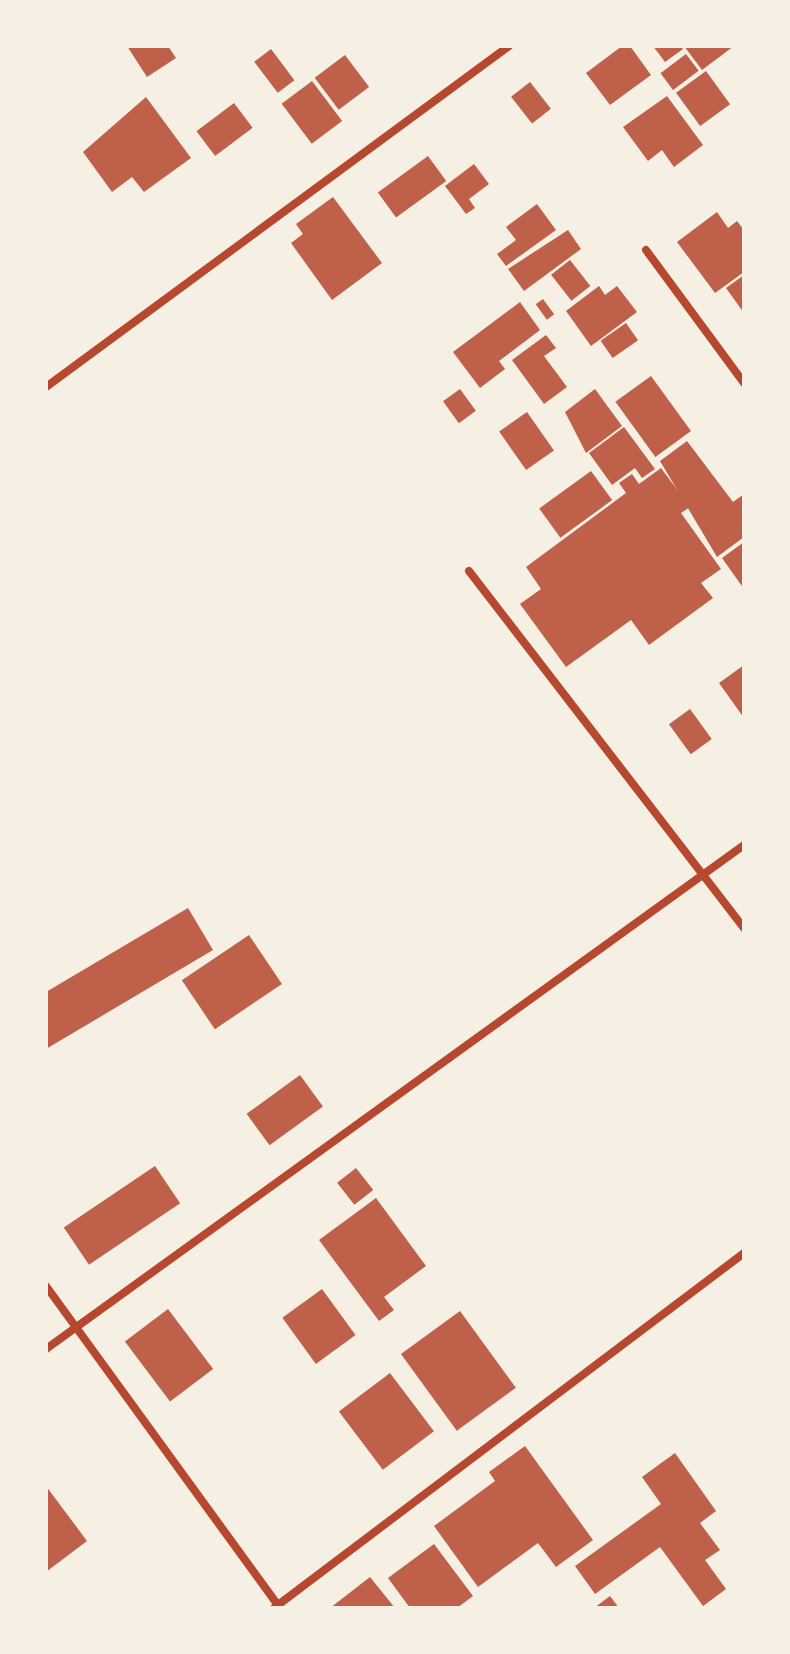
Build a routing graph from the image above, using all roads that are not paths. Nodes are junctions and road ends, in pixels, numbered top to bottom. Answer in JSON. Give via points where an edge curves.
{"nodes":[{"id":1,"x":509,"y":46,"type":"edge"},
{"id":2,"x":646,"y":250,"type":"dead end"},
{"id":3,"x":744,"y":383,"type":"edge"},
{"id":4,"x":46,"y":387,"type":"edge"},
{"id":5,"x":469,"y":571,"type":"dead end"},
{"id":6,"x":744,"y":845,"type":"edge"},
{"id":7,"x":706,"y":876,"type":"junction"},
{"id":8,"x":744,"y":928,"type":"edge"},
{"id":9,"x":744,"y":1253,"type":"edge"},
{"id":10,"x":46,"y":1286,"type":"edge"},
{"id":11,"x":78,"y":1327,"type":"junction"},
{"id":12,"x":46,"y":1349,"type":"edge"},
{"id":13,"x":277,"y":1607,"type":"edge"}],
"edges":[{"from":1,"to":4,"type":"street"},
{"from":2,"to":3,"type":"street"},
{"from":5,"to":7,"type":"street"},
{"from":6,"to":7,"type":"street"},
{"from":7,"to":8,"type":"street"},
{"from":7,"to":11,"type":"street"},
{"from":9,"to":13,"type":"street"},
{"from":10,"to":11,"type":"street"},
{"from":11,"to":12,"type":"street"},
{"from":11,"to":13,"type":"street"}]}
